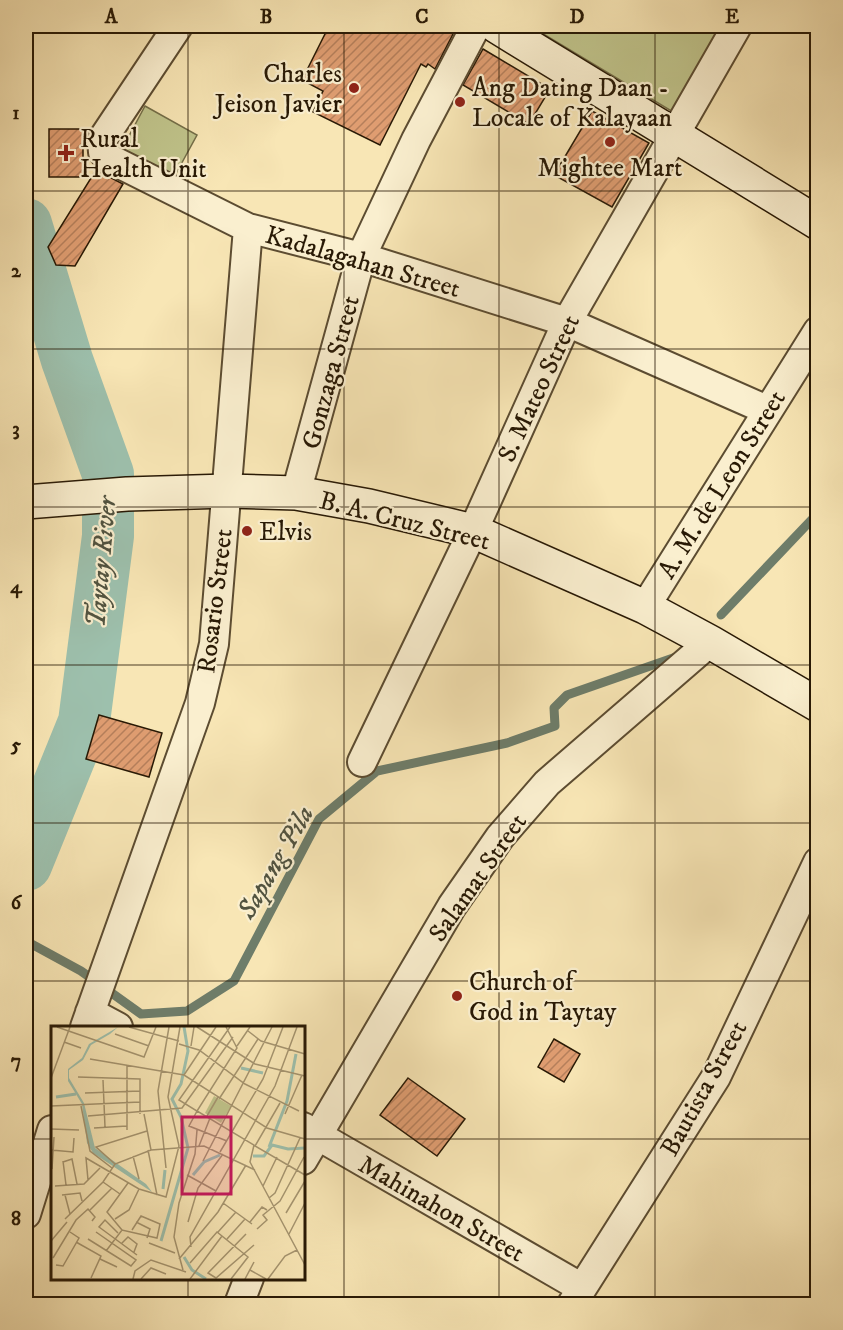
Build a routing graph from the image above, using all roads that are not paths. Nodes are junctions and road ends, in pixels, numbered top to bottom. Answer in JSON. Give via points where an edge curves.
{"nodes":[{"id":1,"x":178,"y":26,"type":"edge"},
{"id":2,"x":476,"y":26,"type":"edge"},
{"id":3,"x":496,"y":26,"type":"edge"},
{"id":4,"x":737,"y":26,"type":"edge"},
{"id":5,"x":675,"y":135,"type":"junction"},
{"id":6,"x":818,"y":223,"type":"edge"},
{"id":7,"x":249,"y":228,"type":"junction"},
{"id":8,"x":362,"y":256,"type":"junction"},
{"id":9,"x":567,"y":322,"type":"junction"},
{"id":10,"x":818,"y":331,"type":"edge"},
{"id":11,"x":767,"y":410,"type":"junction"},
{"id":12,"x":227,"y":491,"type":"junction"},
{"id":13,"x":296,"y":493,"type":"junction"},
{"id":14,"x":26,"y":501,"type":"edge"},
{"id":15,"x":472,"y":531,"type":"junction"},
{"id":16,"x":645,"y":607,"type":"junction"},
{"id":17,"x":710,"y":642,"type":"junction"},
{"id":18,"x":818,"y":705,"type":"edge"},
{"id":19,"x":362,"y":762,"type":"dead end"},
{"id":20,"x":818,"y":862,"type":"edge"},
{"id":21,"x":92,"y":1008,"type":"edge"},
{"id":22,"x":117,"y":1026,"type":"edge"},
{"id":23,"x":310,"y":1131,"type":"edge"},
{"id":24,"x":51,"y":1133,"type":"edge"},
{"id":25,"x":304,"y":1156,"type":"edge"},
{"id":26,"x":26,"y":1215,"type":"edge"},
{"id":27,"x":249,"y":1279,"type":"edge"},
{"id":28,"x":577,"y":1296,"type":"edge"},
{"id":29,"x":239,"y":1305,"type":"edge"}],
"edges":[{"from":1,"to":7,"type":"street","name":"Kadalagahan Street","via":[[102,140],[103,152]]},
{"from":2,"to":8,"type":"street","name":"Gonzaga Street","via":[[416,140]]},
{"from":3,"to":5,"type":"street"},
{"from":4,"to":5,"type":"street","name":"S. Mateo Street"},
{"from":5,"to":6,"type":"street"},
{"from":5,"to":9,"type":"street","name":"S. Mateo Street"},
{"from":7,"to":8,"type":"street","name":"Kadalagahan Street"},
{"from":7,"to":12,"type":"street","name":"Rosario Street"},
{"from":8,"to":9,"type":"street","name":"Kadalagahan Street"},
{"from":8,"to":13,"type":"street","name":"Gonzaga Street"},
{"from":9,"to":11,"type":"street","name":"Kadalagahan Street"},
{"from":9,"to":15,"type":"street","name":"S. Mateo Street"},
{"from":10,"to":11,"type":"street","name":"A. M. de Leon Street"},
{"from":11,"to":16,"type":"street","name":"A. M. de Leon Street"},
{"from":12,"to":13,"type":"street","name":"B. A. Cruz Street"},
{"from":12,"to":14,"type":"street","name":"B. A. Cruz Street"},
{"from":12,"to":21,"type":"street","name":"Rosario Street","via":[[214,644],[200,703]]},
{"from":13,"to":15,"type":"street","name":"B. A. Cruz Street"},
{"from":15,"to":16,"type":"street","name":"B. A. Cruz Street"},
{"from":15,"to":19,"type":"street","name":"S. Mateo Street"},
{"from":16,"to":17,"type":"street","name":"B. A. Cruz Street"},
{"from":17,"to":18,"type":"street","name":"B. A. Cruz Street"},
{"from":17,"to":23,"type":"street","name":"Salamat Street","via":[[547,783],[500,837]]},
{"from":20,"to":28,"type":"street","name":"Bautista Street","via":[[716,1077]]},
{"from":21,"to":22,"type":"street"},
{"from":23,"to":25,"type":"street","name":"Salamat Street"},
{"from":23,"to":28,"type":"street","name":"Mahinahon Street"},
{"from":24,"to":26,"type":"street"},
{"from":27,"to":29,"type":"street"}]}
